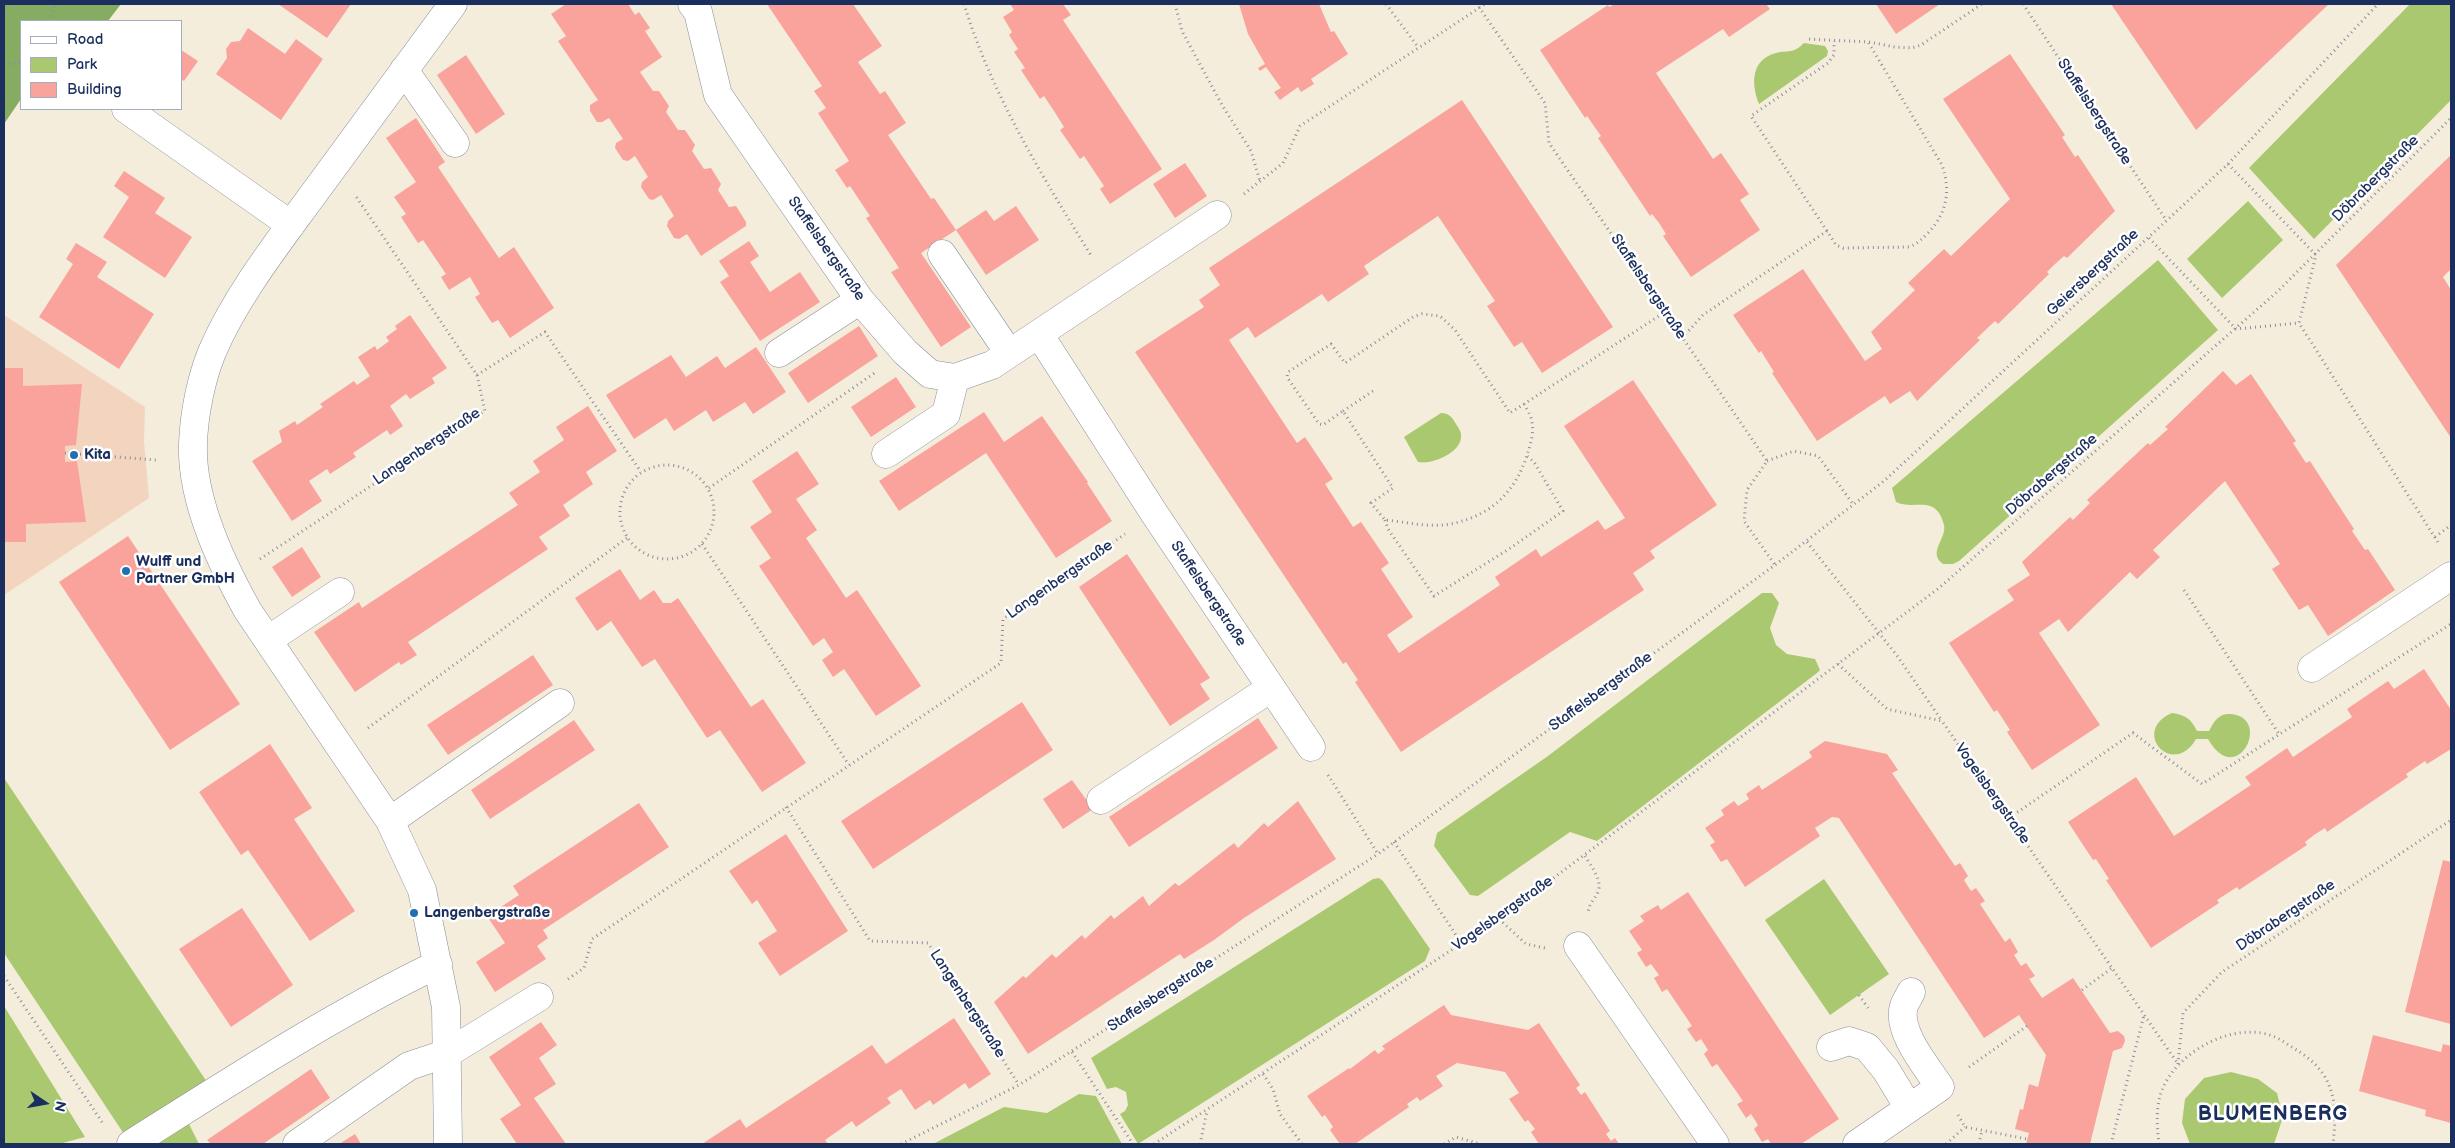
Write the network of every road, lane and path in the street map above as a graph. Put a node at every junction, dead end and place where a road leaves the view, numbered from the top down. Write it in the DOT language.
graph roads {
  1 [pos="56,4"];
  2 [pos="453,4"];
  3 [pos="692,4"];
  4 [pos="964,4"];
  5 [pos="1175,4"];
  6 [pos="1386,4"];
  7 [pos="1485,4"];
  8 [pos="1982,4"];
  9 [pos="2023,4"];
  10 [pos="2378,4"];
  11 [pos="1480,7"];
  12 [pos="48,20"];
  13 [pos="1806,39"];
  14 [pos="1834,41"];
  15 [pos="1868,42"];
  16 [pos="1418,47"];
  17 [pos="20,63"];
  18 [pos="4,64"];
  19 [pos="404,70"];
  20 [pos="127,110"];
  21 [pos="2451,118"];
  22 [pos="455,143"];
  23 [pos="2228,164"];
  24 [pos="333,167"];
  25 [pos="1260,181"];
  26 [pos="1217,215"];
  27 [pos="2166,220"];
  28 [pos="291,224"];
  29 [pos="1828,231"];
  30 [pos="2149,238"];
  31 [pos="942,254"];
  32 [pos="2316,255"];
  33 [pos="1110,286"];
  34 [pos="860,300"];
  35 [pos="1665,312"];
  36 [pos="2299,324"];
  37 [pos="2236,329"];
  38 [pos="1039,334"];
  39 [pos="1682,338"];
  40 [pos="905,352"];
  41 [pos="779,353"];
  42 [pos="1010,353"];
  43 [pos="477,375"];
  44 [pos="954,378"];
  45 [pos="1376,389"];
  46 [pos="1524,404"];
  47 [pos="1342,411"];
  48 [pos="65,453"];
  49 [pos="886,454"];
  50 [pos="1527,456"];
  51 [pos="156,460"];
  52 [pos="1767,461"];
  53 [pos="641,472"];
  54 [pos="709,488"];
  55 [pos="1853,504"];
  56 [pos="1154,513"];
  57 [pos="1385,520"];
  58 [pos="2451,525"];
  59 [pos="2435,537"];
  60 [pos="627,538"];
  61 [pos="1807,542"];
  62 [pos="702,544"];
  63 [pos="2443,551"];
  64 [pos="1776,565"];
  65 [pos="2451,576"];
  66 [pos="230,578"];
  67 [pos="2184,590"];
  68 [pos="340,592"];
  69 [pos="2451,624"];
  70 [pos="1879,634"];
  71 [pos="268,640"];
  72 [pos="1838,664"];
  73 [pos="2312,668"];
  74 [pos="1271,688"];
  75 [pos="560,704"];
  76 [pos="1942,721"];
  77 [pos="2279,734"];
  78 [pos="1310,747"];
  79 [pos="339,749"];
  80 [pos="849,765"];
  81 [pos="1101,800"];
  82 [pos="786,807"];
  83 [pos="2009,818"];
  84 [pos="2451,820"];
  85 [pos="390,821"];
  86 [pos="1394,842"];
  87 [pos="1378,854"];
  88 [pos="1585,856"];
  89 [pos="1499,919"];
  90 [pos="1462,944"];
  91 [pos="1578,946"];
  92 [pos="438,964"];
  93 [pos="2112,968"];
  94 [pos="4,976"];
  95 [pos="2082,990"];
  96 [pos="1911,992"];
  97 [pos="539,996"];
  98 [pos="2144,1014"];
  99 [pos="2027,1026"];
  100 [pos="1831,1048"];
  101 [pos="1072,1052"];
  102 [pos="448,1054"];
  103 [pos="2178,1064"];
  104 [pos="1263,1074"];
  105 [pos="1019,1085"];
  106 [pos="1940,1087"];
  107 [pos="1909,1108"];
  108 [pos="1207,1110"];
  109 [pos="1966,1127"];
  110 [pos="106,1128"];
  111 [pos="1982,1130"];
  112 [pos="2028,1139"];
  113 [pos="131,1144"];
  114 [pos="297,1144"];
  115 [pos="448,1144"];
  116 [pos="901,1144"];
  117 [pos="1133,1144"];
  118 [pos="1154,1144"];
  119 [pos="1200,1144"];
  120 [pos="1302,1144"];
  121 [pos="1444,1144"];
  122 [pos="1480,1144"];
  123 [pos="1715,1144"];
  124 [pos="1857,1144"];
  125 [pos="1946,1144"];
  126 [pos="1979,1144"];
  127 [pos="2111,1144"];
  128 [pos="2159,1144"];
  129 [pos="2333,1144"];
  1 -- 12 [label="path"];
  2 -- 19 [label="street"];
  3 -- 34 [label="street, Staffelsbergstraße"];
  4 -- 33 [label="path"];
  5 -- 25 [label="path"];
  6 -- 16 [label="path"];
  7 -- 11 [label="path"];
  8 -- 15 [label="path"];
  9 -- 27 [label="path, Staffelsbergstraße"];
  10 -- 23 [label="path, Geiersbergstraße"];
  11 -- 16 [label="path"];
  11 -- 35 [label="path, Staffelsbergstraße"];
  13 -- 14 [label="path"];
  14 -- 15 [label="path"];
  14 -- 29 [label="path"];
  15 -- 29 [label="path"];
  16 -- 25 [label="path"];
  17 -- 18 [label="path"];
  19 -- 22 [label="street"];
  19 -- 24 [label="street"];
  20 -- 28 [label="street"];
  21 -- 32 [label="path, Döbrabergstraße"];
  23 -- 27 [label="path, Geiersbergstraße"];
  23 -- 32 [label="path"];
  24 -- 28 [label="street"];
  24 -- 43 [label="path, Langenbergstraße"];
  25 -- 26 [label="path"];
  26 -- 33 [label="street, Staffelsbergstraße"];
  27 -- 30 [label="path, Geiersbergstraße"];
  28 -- 66 [label="street"];
  29 -- 39 [label="path"];
  30 -- 37 [label="path"];
  30 -- 55 [label="path, Geiersbergstraße"];
  31 -- 42 [label="street"];
  32 -- 36 [label="path"];
  32 -- 37 [label="path, Döbrabergstraße"];
  33 -- 38 [label="street, Staffelsbergstraße"];
  34 -- 40 [label="street, Staffelsbergstraße"];
  34 -- 41 [label="street"];
  35 -- 39 [label="path, Staffelsbergstraße"];
  35 -- 46 [label="path"];
  36 -- 37 [label="path"];
  36 -- 59 [label="path"];
  37 -- 70 [label="path, Döbrabergstraße"];
  38 -- 42 [label="street, Staffelsbergstraße"];
  38 -- 56 [label="street, Staffelsbergstraße"];
  39 -- 52 [label="path, Staffelsbergstraße"];
  40 -- 44 [label="street, Staffelsbergstraße"];
  40 -- 54 [label="path"];
  42 -- 44 [label="street, Staffelsbergstraße"];
  43 -- 53 [label="path"];
  43 -- 66 [label="path, Langenbergstraße"];
  44 -- 49 [label="street"];
  45 -- 47 [label="path"];
  46 -- 47 [label="path"];
  46 -- 50 [label="path"];
  47 -- 57 [label="path"];
  48 -- 51 [label="path"];
  50 -- 57 [label="path"];
  50 -- 57 [label="path"];
  52 -- 55 [label="path"];
  52 -- 64 [label="path"];
  53 -- 54 [label="path"];
  53 -- 60 [label="path"];
  54 -- 62 [label="path"];
  55 -- 61 [label="path, Geiersbergstraße"];
  56 -- 74 [label="street, Staffelsbergstraße"];
  56 -- 80 [label="path, Langenbergstraße"];
  58 -- 59 [label="path"];
  59 -- 63 [label="path"];
  60 -- 62 [label="path"];
  60 -- 79 [label="path"];
  61 -- 64 [label="path, Staffelsbergstraße"];
  61 -- 70 [label="path, Vogelsbergstraße"];
  62 -- 80 [label="path"];
  64 -- 86 [label="path, Staffelsbergstraße"];
  65 -- 73 [label="street"];
  66 -- 71 [label="street"];
  67 -- 77 [label="path"];
  68 -- 71 [label="street"];
  69 -- 77 [label="path"];
  70 -- 72 [label="path, Vogelsbergstraße"];
  70 -- 76 [label="path, Vogelsbergstraße"];
  71 -- 79 [label="street"];
  72 -- 76 [label="path"];
  72 -- 88 [label="path, Vogelsbergstraße"];
  74 -- 78 [label="street, Staffelsbergstraße"];
  74 -- 81 [label="street"];
  75 -- 85 [label="street"];
  76 -- 83 [label="path, Vogelsbergstraße"];
  77 -- 83 [label="path"];
  78 -- 87 [label="path"];
  79 -- 85 [label="street"];
  80 -- 82 [label="path, Langenbergstraße"];
  82 -- 97 [label="path, Langenbergstraße"];
  82 -- 105 [label="path, Langenbergstraße"];
  83 -- 93 [label="path, Vogelsbergstraße"];
  84 -- 103 [label="path, Döbrabergstraße"];
  85 -- 92 [label="street"];
  86 -- 87 [label="path, Staffelsbergstraße"];
  86 -- 90 [label="path"];
  87 -- 101 [label="path, Staffelsbergstraße"];
  88 -- 89 [label="path, Vogelsbergstraße"];
  88 -- 91 [label="path"];
  89 -- 90 [label="path, Vogelsbergstraße"];
  89 -- 91 [label="path"];
  90 -- 104 [label="path, Vogelsbergstraße"];
  91 -- 123 [label="street"];
  92 -- 102 [label="street"];
  92 -- 113 [label="street"];
  93 -- 95 [label="path"];
  93 -- 98 [label="path, Vogelsbergstraße"];
  94 -- 110 [label="path"];
  96 -- 106 [label="street"];
  97 -- 102 [label="street"];
  98 -- 103 [label="path, Vogelsbergstraße"];
  98 -- 127 [label="path"];
  99 -- 106 [label="path"];
  100 -- 107 [label="street"];
  101 -- 105 [label="path, Staffelsbergstraße"];
  101 -- 117 [label="path"];
  102 -- 114 [label="street"];
  102 -- 115 [label="street"];
  103 -- 128 [label="path"];
  103 -- 129 [label="path"];
  104 -- 108 [label="path, Vogelsbergstraße"];
  104 -- 120 [label="path"];
  105 -- 116 [label="path"];
  106 -- 107 [label="street"];
  106 -- 109 [label="path"];
  107 -- 124 [label="street"];
  108 -- 118 [label="path, Vogelsbergstraße"];
  108 -- 119 [label="path"];
  109 -- 111 [label="path"];
  109 -- 125 [label="path"];
  111 -- 112 [label="path"];
  111 -- 126 [label="path"];
  121 -- 122 [label="path"];
}
